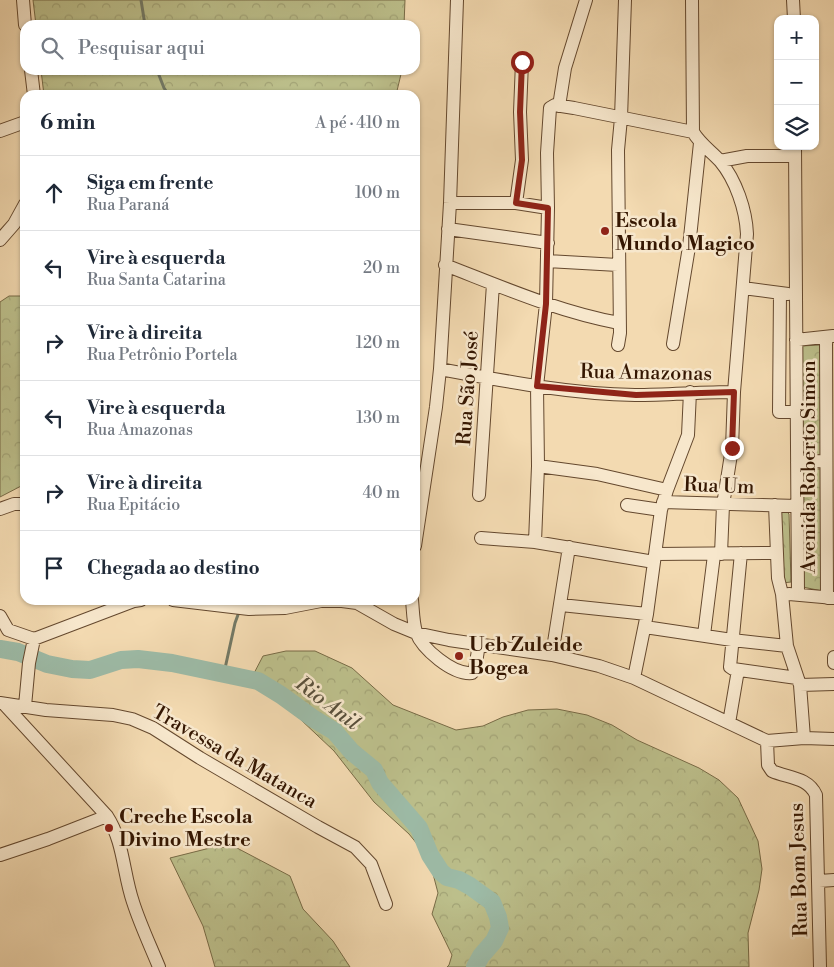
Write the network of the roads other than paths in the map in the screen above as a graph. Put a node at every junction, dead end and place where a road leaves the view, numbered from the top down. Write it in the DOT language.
graph roads {
  1 [pos="22,0"];
  2 [pos="457,0"];
  3 [pos="586,0"];
  4 [pos="625,0"];
  5 [pos="692,0"];
  6 [pos="794,0"];
  7 [pos="794,15"];
  8 [pos="24,20"];
  9 [pos="522,62"];
  10 [pos="32,75"];
  11 [pos="33,90"];
  12 [pos="554,109"];
  13 [pos="621,118"];
  14 [pos="20,124"];
  15 [pos="0,131"];
  16 [pos="693,132"];
  17 [pos="700,143"];
  18 [pos="795,151"];
  19 [pos="720,161"];
  20 [pos="450,203"];
  21 [pos="516,203"];
  22 [pos="548,208"];
  23 [pos="20,213"];
  24 [pos="448,229"];
  25 [pos="0,240"];
  26 [pos="548,243"];
  27 [pos="547,261"];
  28 [pos="445,265"];
  29 [pos="618,265"];
  30 [pos="493,284"];
  31 [pos="743,288"];
  32 [pos="780,293"];
  33 [pos="796,295"];
  34 [pos="546,304"];
  35 [pos="619,323"];
  36 [pos="830,336"];
  37 [pos="796,340"];
  38 [pos="673,344"];
  39 [pos="618,345"];
  40 [pos="779,362"];
  41 [pos="796,362"];
  42 [pos="440,369"];
  43 [pos="486,378"];
  44 [pos="537,386"];
  45 [pos="690,392"];
  46 [pos="734,392"];
  47 [pos="797,412"];
  48 [pos="826,461"];
  49 [pos="797,462"];
  50 [pos="538,466"];
  51 [pos="830,477"];
  52 [pos="479,496"];
  53 [pos="664,501"];
  54 [pos="20,504"];
  55 [pos="627,505"];
  56 [pos="723,505"];
  57 [pos="775,506"];
  58 [pos="797,506"];
  59 [pos="0,509"];
  60 [pos="420,513"];
  61 [pos="830,518"];
  62 [pos="481,538"];
  63 [pos="531,542"];
  64 [pos="569,547"];
  65 [pos="741,553"];
  66 [pos="777,553"];
  67 [pos="718,554"];
  68 [pos="655,558"];
  69 [pos="782,594"];
  70 [pos="798,595"];
  71 [pos="831,598"];
  72 [pos="125,605"];
  73 [pos="216,605"];
  74 [pos="300,605"];
  75 [pos="361,605"];
  76 [pos="413,605"];
  77 [pos="561,605"];
  78 [pos="0,616"];
  79 [pos="646,620"];
  80 [pos="416,633"];
  81 [pos="704,635"];
  82 [pos="732,640"];
  83 [pos="33,644"];
  84 [pos="479,644"];
  85 [pos="787,646"];
  86 [pos="552,655"];
  87 [pos="834,658"];
  88 [pos="834,663"];
  89 [pos="738,670"];
  90 [pos="634,678"];
  91 [pos="798,681"];
  92 [pos="834,684"];
  93 [pos="2,704"];
  94 [pos="25,706"];
  95 [pos="728,723"];
  96 [pos="804,738"];
  97 [pos="834,738"];
  98 [pos="766,741"];
  99 [pos="107,816"];
  100 [pos="0,855"];
  101 [pos="834,880"];
  102 [pos="819,881"];
  103 [pos="386,904"];
  104 [pos="159,967"];
  105 [pos="820,967"];
  1 -- 8 [label="street"];
  2 -- 20 [label="street"];
  3 -- 12 [label="street"];
  4 -- 13 [label="street"];
  5 -- 16 [label="street"];
  6 -- 7 [label="street"];
  9 -- 21 [label="street"];
  10 -- 11 [label="street"];
  12 -- 13 [label="street"];
  12 -- 22 [label="street"];
  13 -- 16 [label="street"];
  13 -- 29 [label="street"];
  14 -- 15 [label="street"];
  16 -- 17 [label="street"];
  17 -- 19 [label="street"];
  17 -- 38 [label="street"];
  18 -- 19 [label="street"];
  18 -- 33 [label="street"];
  19 -- 31 [label="street"];
  20 -- 21 [label="street"];
  20 -- 24 [label="street"];
  21 -- 22 [label="street"];
  22 -- 26 [label="street"];
  23 -- 25 [label="street"];
  24 -- 26 [label="street"];
  24 -- 28 [label="street"];
  26 -- 27 [label="street"];
  27 -- 29 [label="street"];
  27 -- 34 [label="street"];
  28 -- 30 [label="street"];
  28 -- 42 [label="street"];
  29 -- 35 [label="street"];
  30 -- 34 [label="street"];
  30 -- 43 [label="street, Rua São José"];
  31 -- 32 [label="street"];
  31 -- 46 [label="street"];
  32 -- 33 [label="street"];
  32 -- 40 [label="street"];
  33 -- 37 [label="street"];
  34 -- 35 [label="street"];
  34 -- 44 [label="street"];
  35 -- 39 [label="street"];
  36 -- 37 [label="street"];
  36 -- 48 [label="street, Avenida Roberto Simon"];
  37 -- 41 [label="street"];
  40 -- 41 [label="street"];
  40 -- 47 [label="street"];
  41 -- 47 [label="street"];
  42 -- 43 [label="street, Rua Amazonas"];
  42 -- 60 [label="street"];
  43 -- 44 [label="street, Rua Amazonas"];
  43 -- 52 [label="street, Rua São José"];
  44 -- 45 [label="street, Rua Amazonas"];
  44 -- 50 [label="street"];
  45 -- 46 [label="street, Rua Amazonas"];
  45 -- 53 [label="street"];
  46 -- 56 [label="street"];
  47 -- 49 [label="street"];
  48 -- 49 [label="street"];
  48 -- 51 [label="street, Avenida Roberto Simon"];
  49 -- 58 [label="street"];
  50 -- 53 [label="street"];
  50 -- 63 [label="street"];
  51 -- 61 [label="street, Avenida Roberto Simon"];
  53 -- 55 [label="street, Rua Um"];
  53 -- 56 [label="street, Rua Um"];
  53 -- 68 [label="street"];
  54 -- 59 [label="street"];
  56 -- 57 [label="street, Rua Um"];
  56 -- 67 [label="street"];
  57 -- 58 [label="street, Rua Um"];
  57 -- 66 [label="street"];
  58 -- 70 [label="street"];
  61 -- 71 [label="street, Avenida Roberto Simon"];
  62 -- 63 [label="street"];
  63 -- 64 [label="street"];
  64 -- 68 [label="street"];
  64 -- 77 [label="street"];
  65 -- 66 [label="street"];
  65 -- 67 [label="street"];
  65 -- 82 [label="street"];
  66 -- 69 [label="street"];
  67 -- 68 [label="street"];
  67 -- 81 [label="street"];
  68 -- 79 [label="street"];
  69 -- 70 [label="street"];
  69 -- 85 [label="street"];
  70 -- 71 [label="street"];
  72 -- 83 [label="street"];
  73 -- 74 [label="street"];
  75 -- 80 [label="street"];
  76 -- 80 [label="street"];
  77 -- 79 [label="street"];
  77 -- 86 [label="street"];
  78 -- 83 [label="street"];
  79 -- 81 [label="street"];
  79 -- 90 [label="street"];
  80 -- 84 [label="street"];
  80 -- 84 [label="street"];
  81 -- 82 [label="street"];
  82 -- 85 [label="street"];
  82 -- 89 [label="street"];
  83 -- 94 [label="street"];
  84 -- 86 [label="street"];
  85 -- 91 [label="street"];
  86 -- 90 [label="street"];
  87 -- 88 [label="street"];
  89 -- 91 [label="street"];
  89 -- 95 [label="street"];
  90 -- 95 [label="street"];
  91 -- 92 [label="street"];
  91 -- 96 [label="street"];
  93 -- 94 [label="street, Travessa da Matanca"];
  93 -- 99 [label="street"];
  94 -- 103 [label="street, Travessa da Matanca"];
  95 -- 98 [label="street"];
  96 -- 97 [label="street"];
  96 -- 98 [label="street"];
  98 -- 102 [label="street, Rua Bom Jesus"];
  99 -- 100 [label="street"];
  99 -- 104 [label="street"];
  101 -- 102 [label="street"];
  102 -- 105 [label="street, Rua Bom Jesus"];
}
